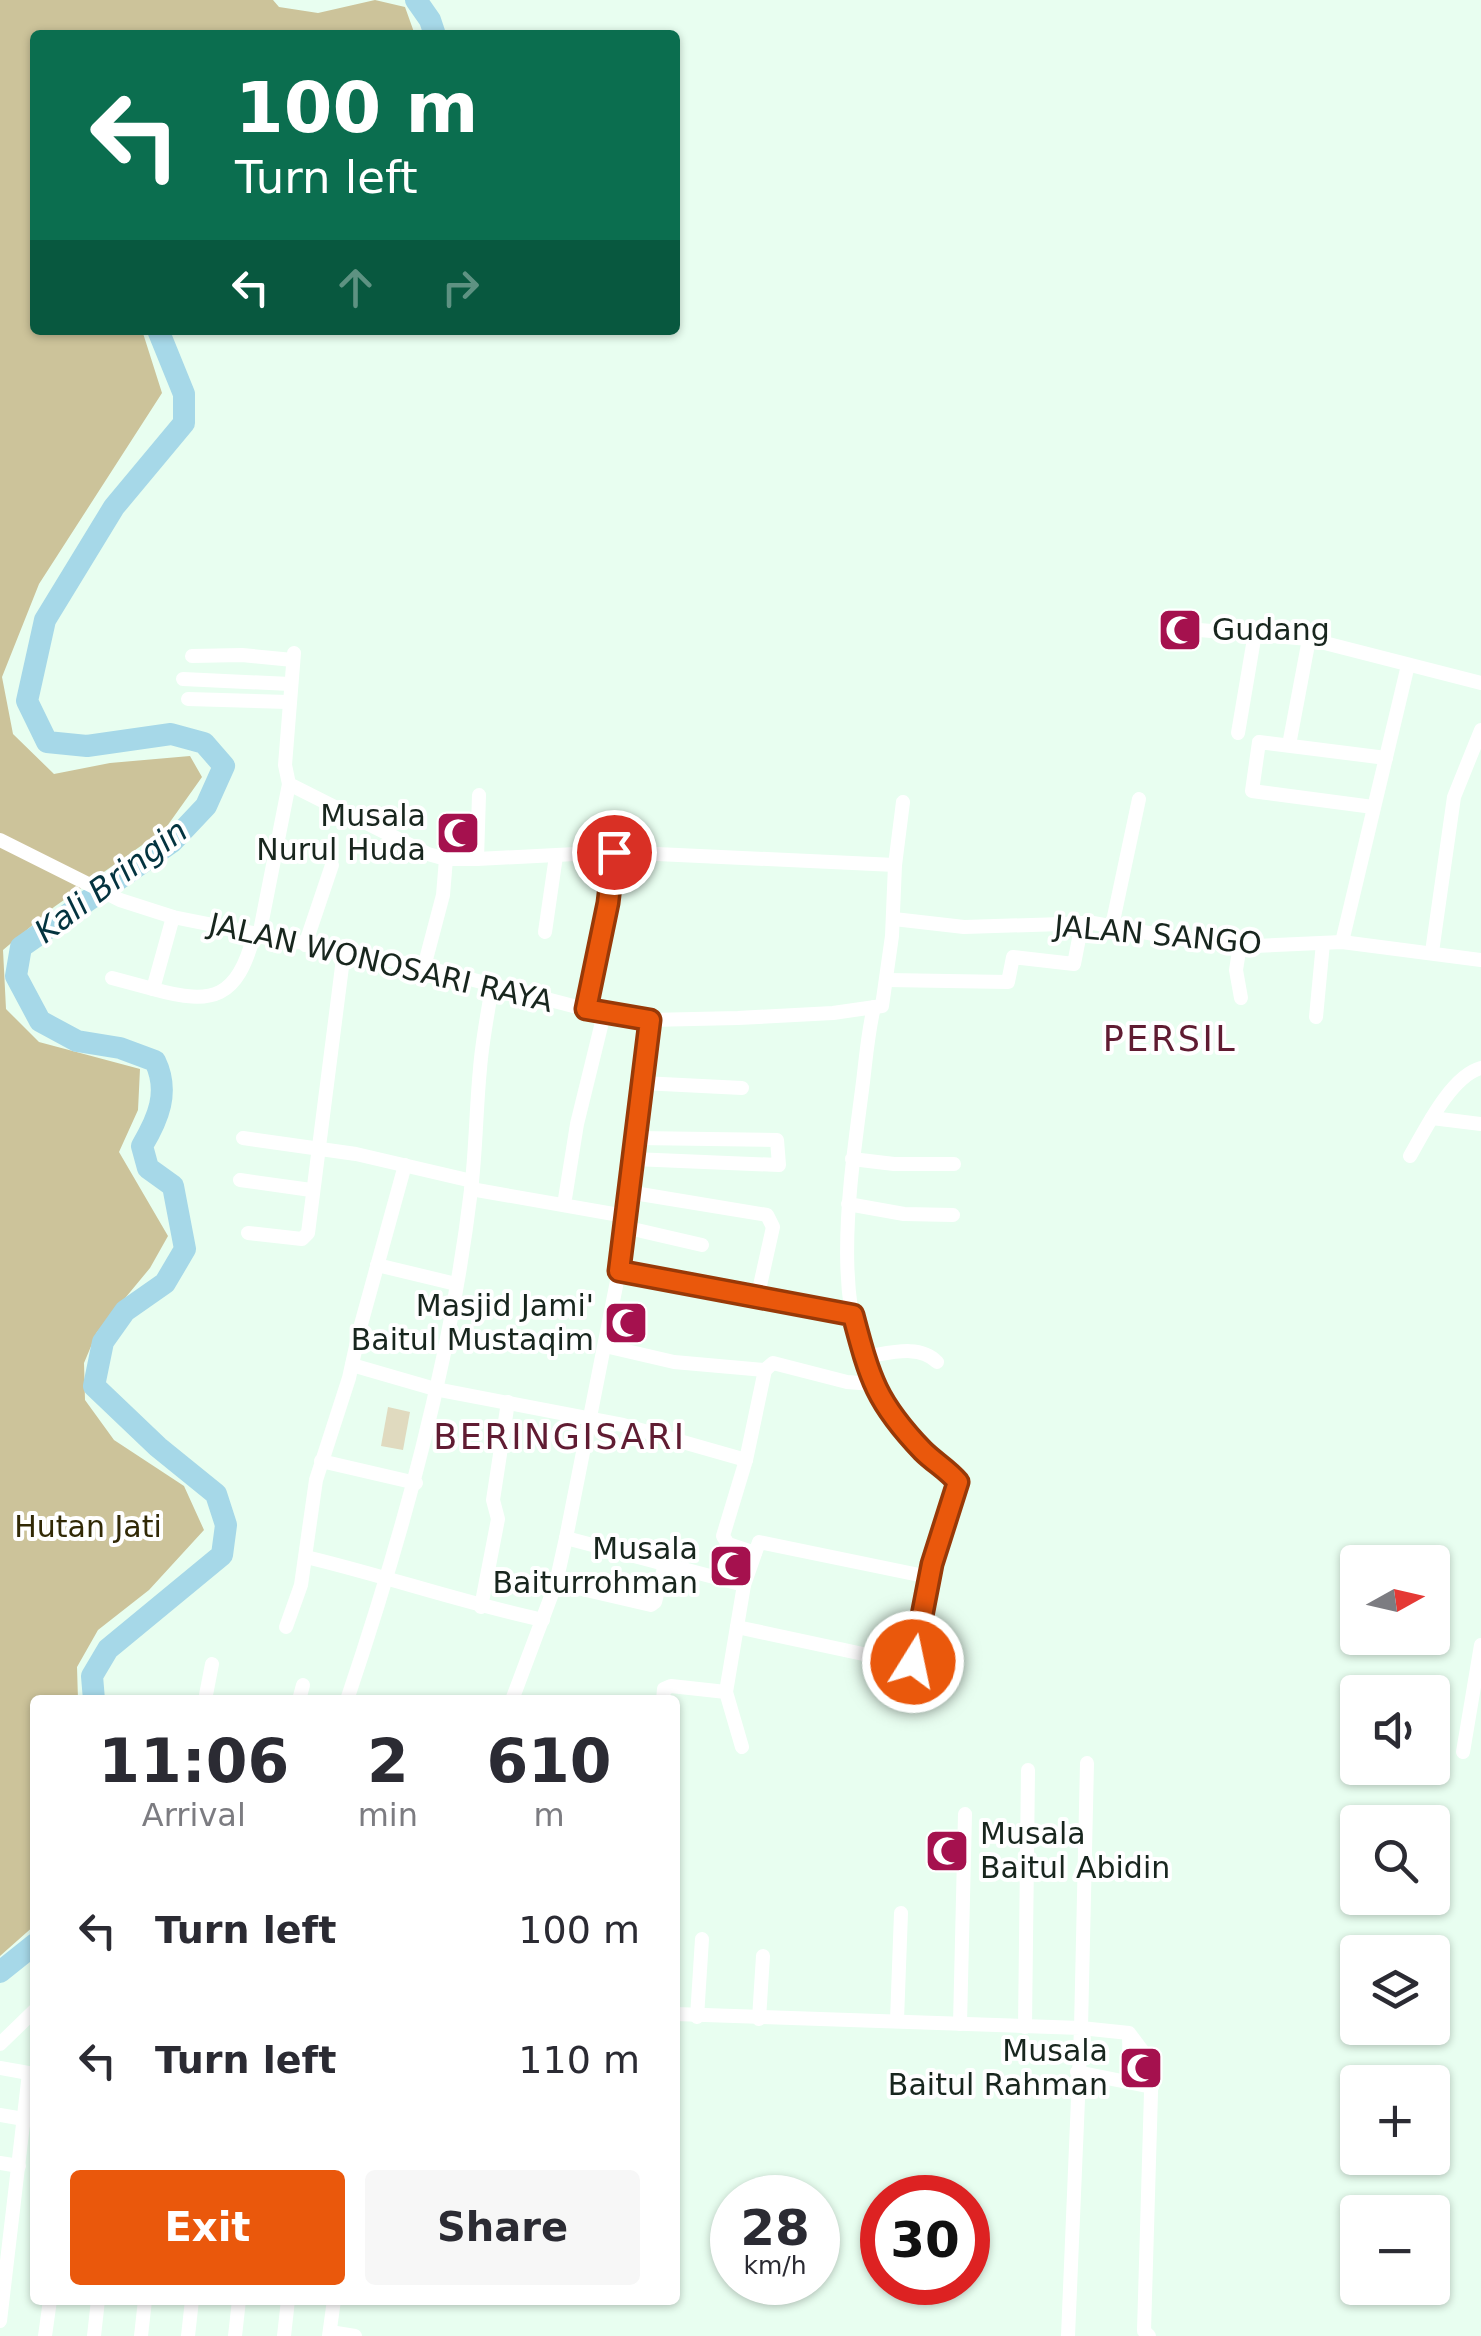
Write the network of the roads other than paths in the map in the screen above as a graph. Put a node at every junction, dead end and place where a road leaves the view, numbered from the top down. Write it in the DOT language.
graph roads {
  1 [pos="1199,630"];
  2 [pos="1254,634"];
  3 [pos="1309,639"];
  4 [pos="192,656"];
  5 [pos="212,657"];
  6 [pos="1408,664"];
  7 [pos="183,679"];
  8 [pos="212,681"];
  9 [pos="1481,683"];
  10 [pos="290,684"];
  11 [pos="188,700"];
  12 [pos="288,702"];
  13 [pos="1481,730"];
  14 [pos="1238,733"];
  15 [pos="1289,745"];
  16 [pos="1386,758"];
  17 [pos="289,784"];
  18 [pos="479,795"];
  19 [pos="1139,799"];
  20 [pos="903,802"];
  21 [pos="1373,807"];
  22 [pos="0,840"];
  23 [pos="614,852"];
  24 [pos="556,856"];
  25 [pos="446,859"];
  26 [pos="477,859"];
  27 [pos="332,865"];
  28 [pos="895,866"];
  29 [pos="173,916"];
  30 [pos="894,919"];
  31 [pos="1082,923"];
  32 [pos="1112,926"];
  33 [pos="545,932"];
  34 [pos="256,935"];
  35 [pos="1323,942"];
  36 [pos="1342,942"];
  37 [pos="305,945"];
  38 [pos="1240,945"];
  39 [pos="344,951"];
  40 [pos="1432,952"];
  41 [pos="1481,960"];
  42 [pos="424,967"];
  43 [pos="112,978"];
  44 [pos="888,980"];
  45 [pos="492,986"];
  46 [pos="153,989"];
  47 [pos="1241,998"];
  48 [pos="878,1006"];
  49 [pos="586,1009"];
  50 [pos="604,1014"];
  51 [pos="1316,1017"];
  52 [pos="650,1020"];
  53 [pos="1481,1068"];
  54 [pos="642,1082"];
  55 [pos="742,1088"];
  56 [pos="1432,1118"];
  57 [pos="1481,1124"];
  58 [pos="244,1138"];
  59 [pos="636,1138"];
  60 [pos="317,1148"];
  61 [pos="1410,1156"];
  62 [pos="633,1159"];
  63 [pos="852,1159"];
  64 [pos="405,1164"];
  65 [pos="954,1164"];
  66 [pos="240,1180"];
  67 [pos="471,1185"];
  68 [pos="311,1190"];
  69 [pos="628,1192"];
  70 [pos="848,1204"];
  71 [pos="564,1206"];
  72 [pos="952,1215"];
  73 [pos="625,1222"];
  74 [pos="248,1233"];
  75 [pos="702,1245"];
  76 [pos="377,1265"];
  77 [pos="619,1271"];
  78 [pos="456,1284"];
  79 [pos="757,1298"];
  80 [pos="853,1315"];
  81 [pos="605,1346"];
  82 [pos="863,1357"];
  83 [pos="937,1362"];
  84 [pos="352,1365"];
  85 [pos="764,1370"];
  86 [pos="872,1384"];
  87 [pos="435,1388"];
  88 [pos="508,1402"];
  89 [pos="588,1420"];
  90 [pos="746,1460"];
  91 [pos="321,1461"];
  92 [pos="416,1483"];
  93 [pos="566,1538"];
  94 [pos="755,1553"];
  95 [pos="306,1557"];
  96 [pos="664,1564"];
  97 [pos="389,1576"];
  98 [pos="929,1577"];
  99 [pos="556,1583"];
  100 [pos="744,1586"];
  101 [pos="481,1607"];
  102 [pos="543,1620"];
  103 [pos="737,1627"];
  104 [pos="286,1628"];
  105 [pos="1481,1645"];
  106 [pos="212,1664"];
  107 [pos="726,1692"];
  108 [pos="206,1695"];
  109 [pos="349,1695"];
  110 [pos="514,1695"];
  111 [pos="663,1695"];
  112 [pos="742,1747"];
  113 [pos="1464,1752"];
  114 [pos="1086,1763"];
  115 [pos="1028,1770"];
  116 [pos="965,1814"];
  117 [pos="900,1913"];
  118 [pos="702,1939"];
  119 [pos="764,1956"];
  120 [pos="680,2015"];
  121 [pos="697,2017"];
  122 [pos="758,2019"];
  123 [pos="30,2020"];
  124 [pos="897,2020"];
  125 [pos="960,2024"];
  126 [pos="1025,2026"];
  127 [pos="1081,2028"];
  128 [pos="1129,2033"];
  129 [pos="0,2044"];
  130 [pos="0,2068"];
  131 [pos="1077,2072"];
  132 [pos="30,2074"];
  133 [pos="1130,2082"];
  134 [pos="1152,2087"];
  135 [pos="0,2114"];
  136 [pos="30,2120"];
  137 [pos="0,2163"];
  138 [pos="19,2166"];
  139 [pos="7,2212"];
  140 [pos="4,2259"];
  141 [pos="2,2304"];
  142 [pos="49,2305"];
  143 [pos="97,2305"];
  144 [pos="144,2305"];
  145 [pos="191,2305"];
  146 [pos="238,2305"];
  147 [pos="287,2305"];
  148 [pos="333,2305"];
  149 [pos="0,2320"];
  150 [pos="330,2334"];
  151 [pos="45,2336"];
  152 [pos="94,2336"];
  153 [pos="140,2336"];
  154 [pos="188,2336"];
  155 [pos="235,2336"];
  156 [pos="284,2336"];
  157 [pos="355,2336"];
  158 [pos="1068,2336"];
  159 [pos="1149,2336"];
  1 -- 2 [label="street"];
  2 -- 3 [label="street"];
  2 -- 14 [label="street"];
  3 -- 6 [label="street"];
  3 -- 15 [label="street"];
  4 -- 5 [label="street"];
  5 -- 8 [label="street"];
  5 -- 10 [label="street"];
  6 -- 9 [label="street"];
  6 -- 16 [label="street"];
  7 -- 8 [label="street"];
  8 -- 10 [label="street"];
  10 -- 12 [label="street"];
  11 -- 12 [label="street"];
  12 -- 17 [label="street"];
  13 -- 40 [label="street"];
  15 -- 16 [label="street"];
  15 -- 21 [label="street"];
  16 -- 21 [label="street"];
  17 -- 25 [label="street"];
  17 -- 34 [label="street"];
  18 -- 26 [label="street"];
  19 -- 32 [label="street"];
  20 -- 28 [label="street"];
  21 -- 36 [label="street"];
  22 -- 29 [label="street, JALAN WONOSARI RAYA"];
  23 -- 24 [label="street"];
  23 -- 28 [label="street"];
  23 -- 49 [label="street"];
  24 -- 26 [label="street"];
  24 -- 33 [label="street"];
  25 -- 26 [label="street"];
  25 -- 42 [label="street"];
  27 -- 37 [label="street"];
  28 -- 30 [label="street"];
  29 -- 34 [label="street, JALAN WONOSARI RAYA"];
  29 -- 46 [label="street"];
  30 -- 31 [label="street, JALAN SANGO"];
  30 -- 44 [label="street"];
  31 -- 32 [label="street, JALAN SANGO"];
  31 -- 44 [label="street"];
  32 -- 38 [label="street, JALAN SANGO"];
  34 -- 37 [label="street, JALAN WONOSARI RAYA"];
  34 -- 46 [label="street"];
  35 -- 36 [label="street, JALAN SANGO"];
  35 -- 38 [label="street, JALAN SANGO"];
  35 -- 51 [label="street"];
  36 -- 40 [label="street, JALAN SANGO"];
  37 -- 39 [label="street, JALAN WONOSARI RAYA"];
  38 -- 47 [label="street"];
  39 -- 42 [label="street, JALAN WONOSARI RAYA"];
  39 -- 60 [label="street"];
  40 -- 41 [label="street, JALAN SANGO"];
  42 -- 45 [label="street, JALAN WONOSARI RAYA"];
  43 -- 46 [label="street"];
  44 -- 48 [label="street"];
  45 -- 49 [label="street, JALAN WONOSARI RAYA"];
  45 -- 67 [label="street"];
  48 -- 52 [label="street, JALAN WONOSARI RAYA"];
  48 -- 63 [label="street"];
  49 -- 50 [label="street, JALAN WONOSARI RAYA"];
  50 -- 52 [label="street, JALAN WONOSARI RAYA"];
  50 -- 71 [label="street"];
  52 -- 54 [label="street"];
  53 -- 56 [label="street"];
  54 -- 55 [label="street"];
  54 -- 59 [label="street"];
  56 -- 57 [label="street"];
  56 -- 61 [label="street"];
  58 -- 60 [label="street"];
  59 -- 62 [label="street"];
  59 -- 62 [label="street"];
  60 -- 64 [label="street"];
  60 -- 68 [label="street"];
  62 -- 69 [label="street"];
  63 -- 65 [label="street"];
  63 -- 70 [label="street"];
  64 -- 67 [label="street"];
  64 -- 76 [label="street"];
  66 -- 68 [label="street"];
  67 -- 71 [label="street"];
  67 -- 78 [label="street"];
  68 -- 74 [label="street"];
  69 -- 73 [label="street"];
  69 -- 79 [label="street"];
  70 -- 72 [label="street"];
  70 -- 80 [label="street"];
  71 -- 73 [label="street"];
  73 -- 75 [label="street"];
  73 -- 77 [label="street"];
  76 -- 78 [label="street"];
  76 -- 84 [label="street"];
  77 -- 79 [label="street"];
  77 -- 81 [label="street"];
  78 -- 87 [label="street"];
  79 -- 80 [label="street"];
  80 -- 82 [label="street"];
  81 -- 85 [label="street"];
  81 -- 89 [label="street"];
  82 -- 83 [label="street"];
  82 -- 86 [label="street"];
  84 -- 87 [label="street"];
  84 -- 91 [label="street"];
  85 -- 86 [label="street"];
  85 -- 90 [label="street"];
  86 -- 98 [label="street"];
  87 -- 88 [label="street"];
  87 -- 92 [label="street"];
  88 -- 89 [label="street"];
  88 -- 101 [label="street"];
  89 -- 90 [label="street"];
  89 -- 93 [label="street"];
  90 -- 94 [label="street"];
  91 -- 92 [label="street"];
  91 -- 95 [label="street"];
  92 -- 97 [label="street"];
  93 -- 96 [label="street"];
  93 -- 99 [label="street"];
  94 -- 98 [label="street"];
  94 -- 100 [label="street"];
  95 -- 97 [label="street"];
  95 -- 104 [label="street"];
  96 -- 99 [label="street"];
  96 -- 100 [label="street"];
  97 -- 101 [label="street"];
  97 -- 109 [label="street"];
  98 -- 103 [label="street"];
  99 -- 102 [label="street"];
  100 -- 103 [label="street"];
  101 -- 102 [label="street"];
  102 -- 110 [label="street"];
  103 -- 107 [label="street"];
  105 -- 113 [label="street"];
  106 -- 108 [label="street"];
  107 -- 111 [label="street"];
  107 -- 112 [label="street"];
  114 -- 127 [label="street"];
  115 -- 126 [label="street"];
  116 -- 125 [label="street"];
  117 -- 124 [label="street"];
  118 -- 121 [label="street"];
  119 -- 122 [label="street"];
  120 -- 121 [label="street"];
  121 -- 122 [label="street"];
  122 -- 124 [label="street"];
  123 -- 129 [label="street"];
  124 -- 125 [label="street"];
  125 -- 126 [label="street"];
  126 -- 127 [label="street"];
  127 -- 128 [label="street"];
  127 -- 131 [label="street"];
  128 -- 133 [label="street"];
  128 -- 134 [label="street"];
  130 -- 132 [label="street"];
  131 -- 133 [label="street"];
  131 -- 158 [label="street"];
  133 -- 134 [label="street"];
  134 -- 159 [label="street"];
  135 -- 136 [label="street"];
  136 -- 138 [label="street"];
  137 -- 138 [label="street"];
  138 -- 139 [label="street"];
  139 -- 140 [label="street"];
  140 -- 141 [label="street"];
  141 -- 149 [label="street"];
  142 -- 151 [label="street"];
  143 -- 152 [label="street"];
  144 -- 153 [label="street"];
  145 -- 154 [label="street"];
  146 -- 155 [label="street"];
  147 -- 156 [label="street"];
  148 -- 150 [label="street"];
  150 -- 157 [label="street"];
}
